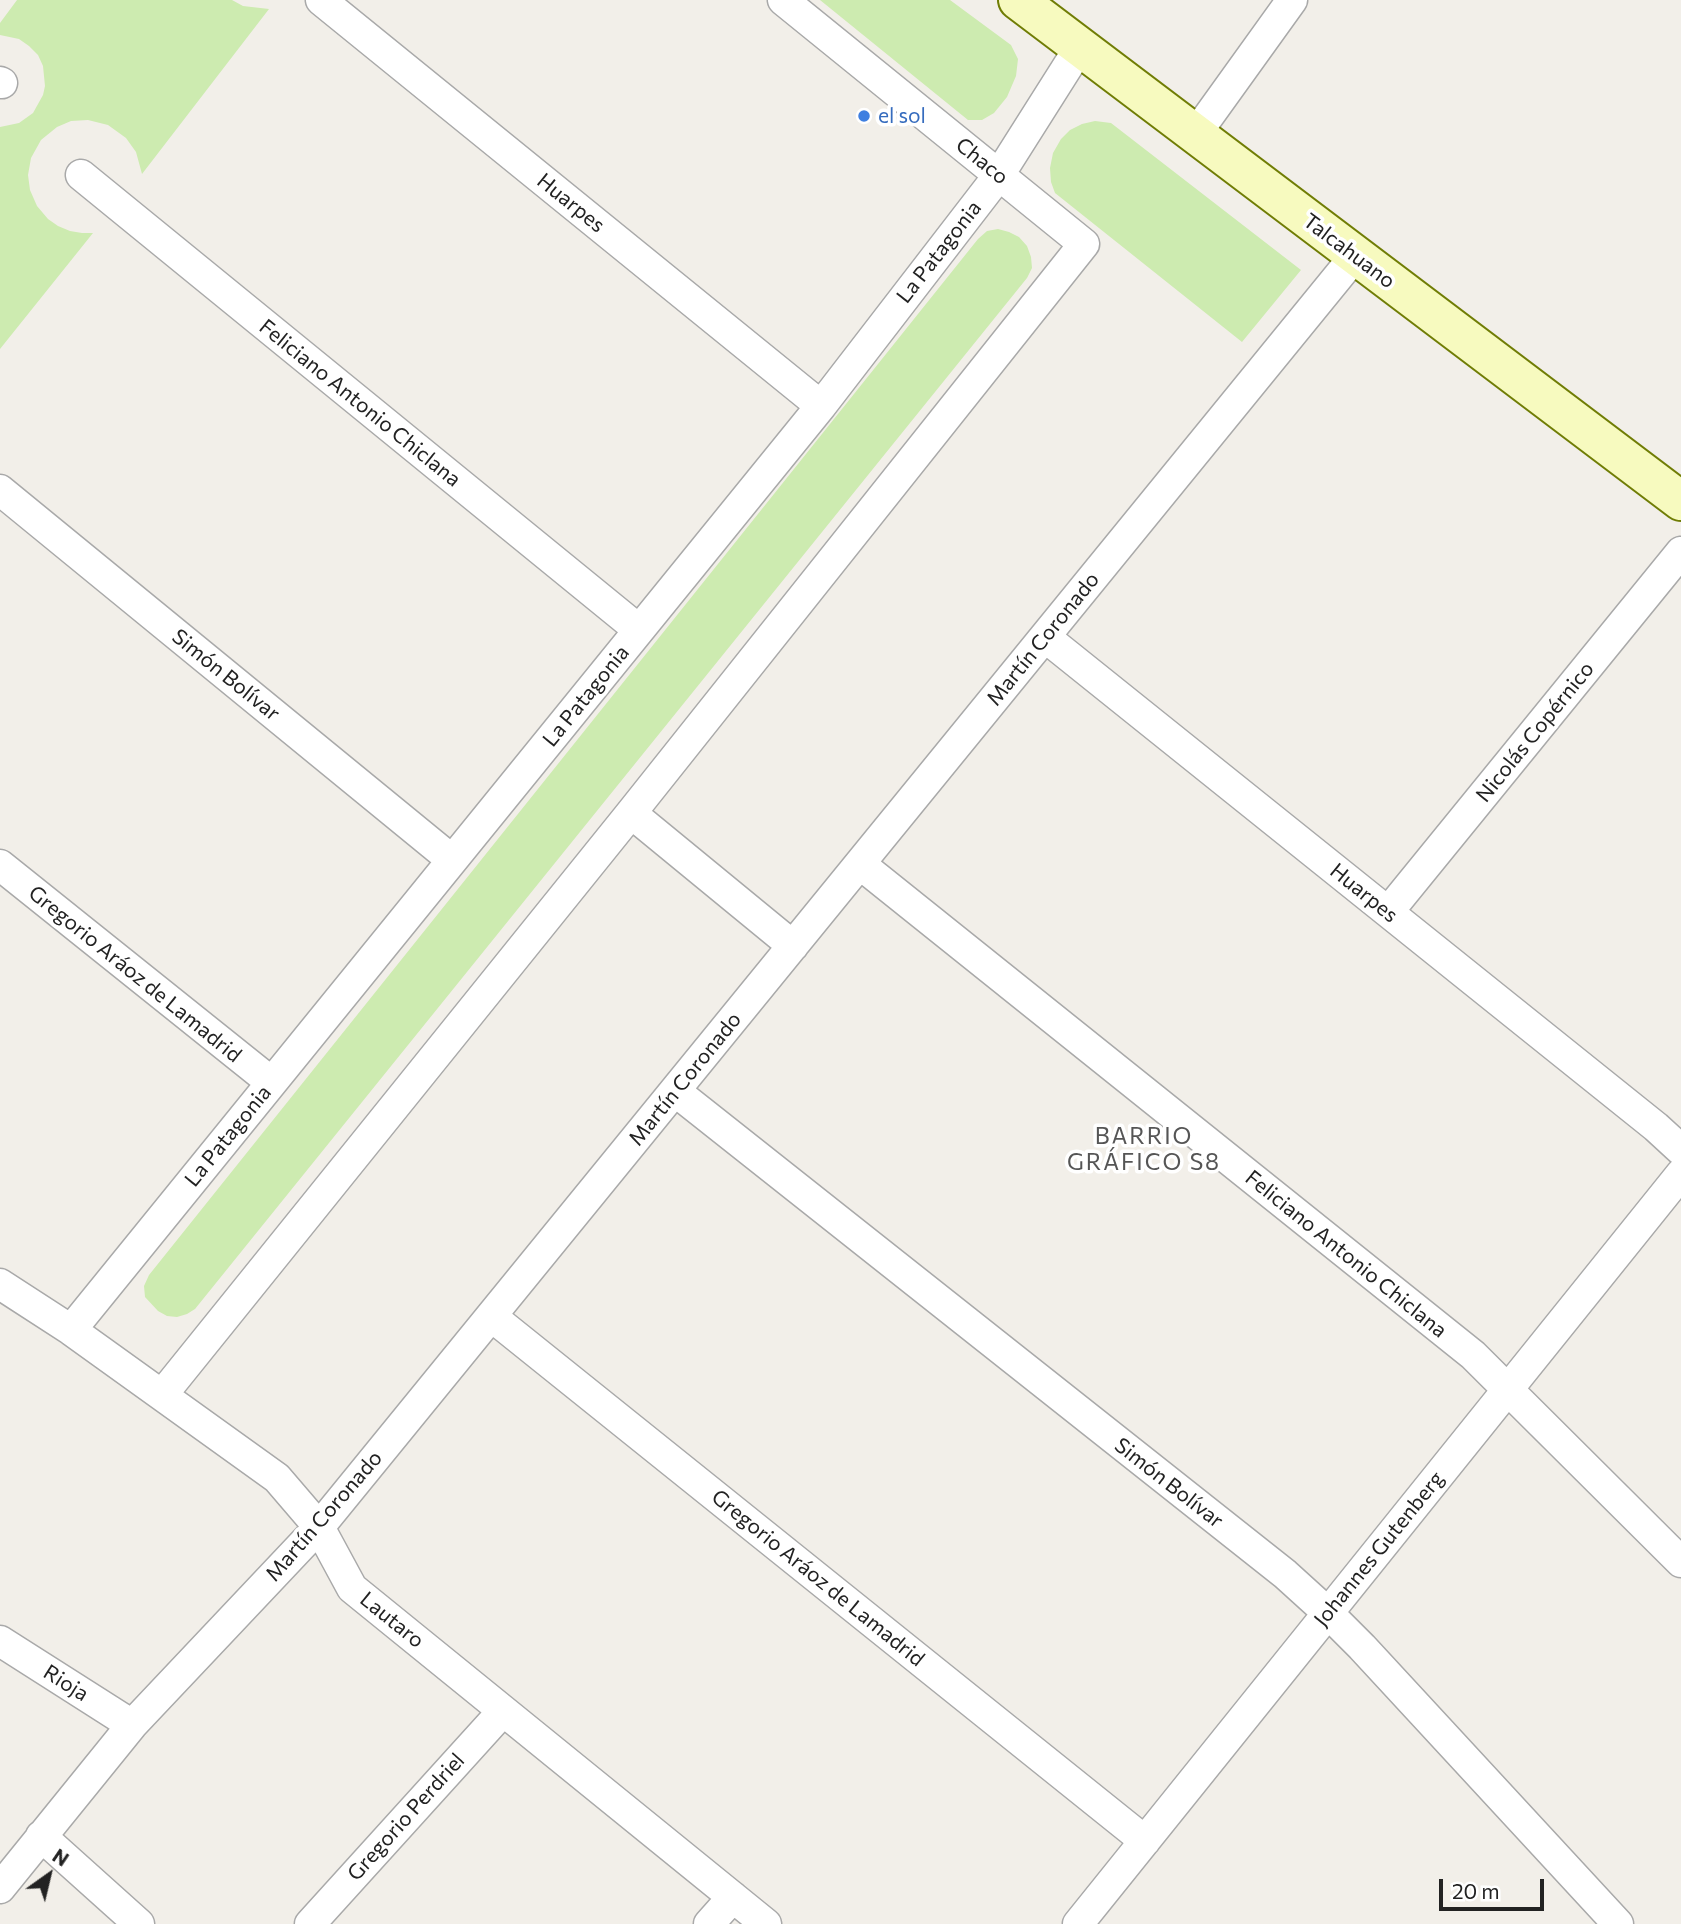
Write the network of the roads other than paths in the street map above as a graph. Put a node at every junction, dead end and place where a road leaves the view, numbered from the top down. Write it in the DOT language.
graph roads {
  1 [pos="321,0"];
  2 [pos="782,0"];
  3 [pos="1018,0"];
  4 [pos="1292,0"];
  5 [pos="1080,47"];
  6 [pos="1195,135"];
  7 [pos="81,175"];
  8 [pos="999,175"];
  9 [pos="1355,256"];
  10 [pos="821,406"];
  11 [pos="0,489"];
  12 [pos="1681,501"];
  13 [pos="1681,552"];
  14 [pos="639,630"];
  15 [pos="1045,637"];
  16 [pos="631,813"];
  17 [pos="452,860"];
  18 [pos="860,864"];
  19 [pos="0,865"];
  20 [pos="1388,912"];
  21 [pos="793,946"];
  22 [pos="271,1082"];
  23 [pos="675,1091"];
  24 [pos="1681,1150"];
  25 [pos="1681,1174"];
  26 [pos="0,1284"];
  27 [pos="491,1316"];
  28 [pos="71,1330"];
  29 [pos="1508,1389"];
  30 [pos="162,1395"];
  31 [pos="319,1527"];
  32 [pos="1681,1562"];
  33 [pos="1328,1613"];
  34 [pos="0,1641"];
  35 [pos="503,1711"];
  36 [pos="132,1725"];
  37 [pos="41,1836"];
  38 [pos="1145,1840"];
  39 [pos="0,1888"];
  40 [pos="733,1897"];
  41 [pos="1611,1921"];
  42 [pos="139,1924"];
  43 [pos="310,1924"];
  44 [pos="709,1924"];
  45 [pos="766,1924"];
  46 [pos="1077,1924"];
  1 -- 10 [label="street, Huarpes"];
  2 -- 8 [label="street, Chaco"];
  3 -- 5 [label="street, Talcahuano"];
  4 -- 6 [label="street"];
  5 -- 6 [label="street, Talcahuano"];
  5 -- 8 [label="street, La Patagonia"];
  6 -- 9 [label="street, Talcahuano"];
  7 -- 14 [label="street, Feliciano Antonio Chiclana"];
  8 -- 10 [label="street, La Patagonia"];
  8 -- 16 [label="street, Chaco"];
  9 -- 12 [label="street, Talcahuano"];
  9 -- 15 [label="street, Martín Coronado"];
  10 -- 14 [label="street, La Patagonia"];
  11 -- 17 [label="street, Simón Bolívar"];
  13 -- 20 [label="street, Nicolás Copérnico"];
  14 -- 17 [label="street, La Patagonia"];
  15 -- 18 [label="street, Martín Coronado"];
  15 -- 20 [label="street, Huarpes"];
  16 -- 21 [label="street"];
  16 -- 30 [label="street"];
  17 -- 22 [label="street, La Patagonia"];
  18 -- 21 [label="street, Martín Coronado"];
  18 -- 29 [label="street, Feliciano Antonio Chiclana"];
  19 -- 22 [label="street, Gregorio Aráoz de Lamadrid"];
  20 -- 24 [label="street, Huarpes"];
  21 -- 23 [label="street, Martín Coronado"];
  22 -- 28 [label="street, La Patagonia"];
  23 -- 27 [label="street, Martín Coronado"];
  23 -- 33 [label="street, Simón Bolívar"];
  25 -- 29 [label="street, Johannes Gutenberg"];
  26 -- 28 [label="street, Lautaro"];
  27 -- 31 [label="street, Martín Coronado"];
  27 -- 38 [label="street, Gregorio Aráoz de Lamadrid"];
  28 -- 30 [label="street, Lautaro"];
  29 -- 32 [label="street, Feliciano Antonio Chiclana"];
  29 -- 33 [label="street, Johannes Gutenberg"];
  30 -- 31 [label="street, Lautaro"];
  31 -- 35 [label="street, Lautaro"];
  31 -- 36 [label="street, Martín Coronado"];
  33 -- 38 [label="street, Johannes Gutenberg"];
  33 -- 41 [label="street, Simón Bolívar"];
  34 -- 36 [label="street, Rioja"];
  35 -- 40 [label="street, Lautaro"];
  35 -- 43 [label="street, Gregorio Perdriel"];
  36 -- 37 [label="street, Martín Coronado"];
  37 -- 39 [label="street, Martín Coronado"];
  37 -- 42 [label="street"];
  38 -- 46 [label="street, Johannes Gutenberg"];
  40 -- 44 [label="street"];
  40 -- 45 [label="street, Lautaro"];
}
